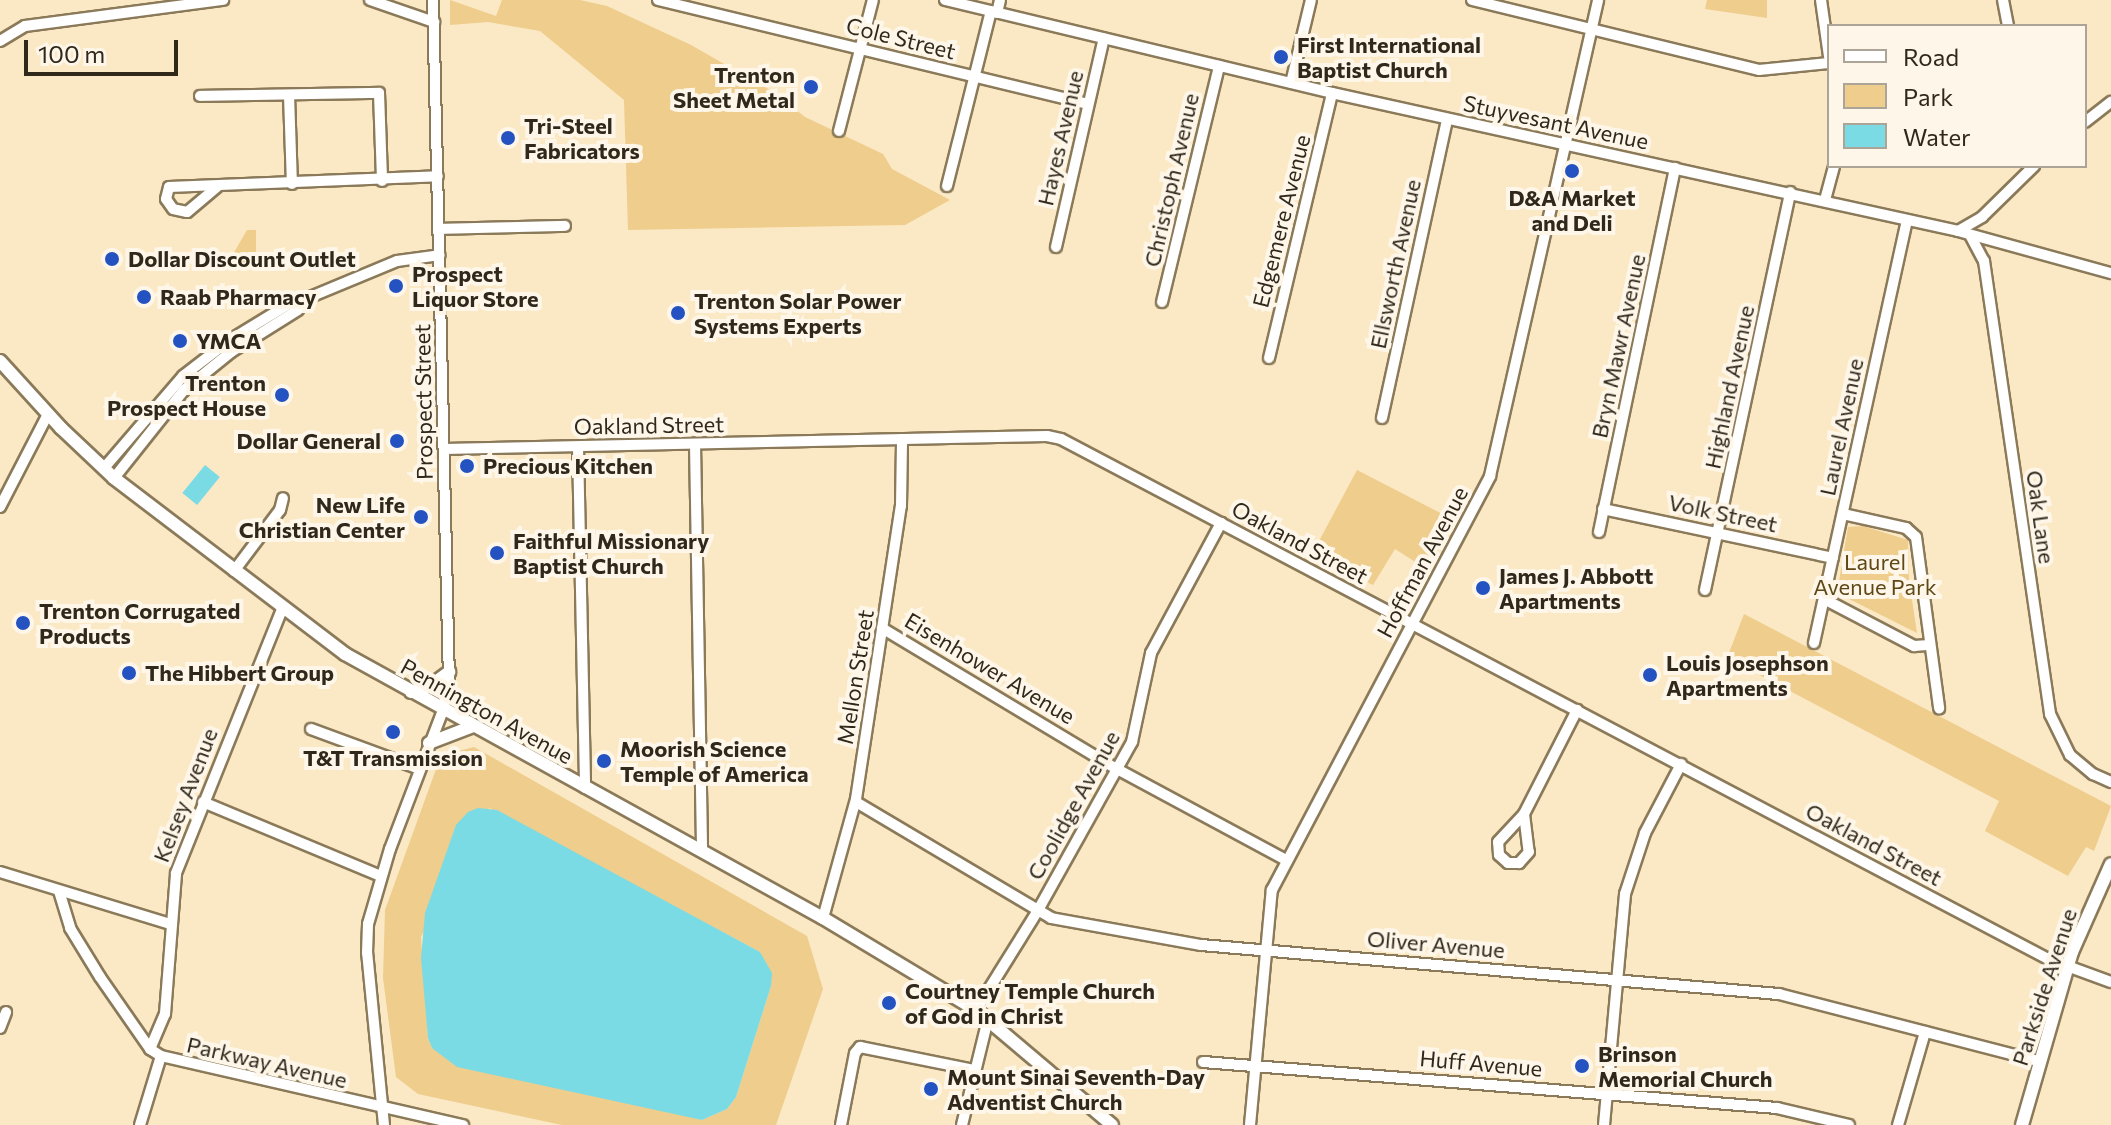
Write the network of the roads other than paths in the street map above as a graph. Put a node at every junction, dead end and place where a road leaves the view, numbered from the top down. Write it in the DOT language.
graph roads {
  1 [pos="223,0"];
  2 [pos="370,0"];
  3 [pos="433,0"];
  4 [pos="658,0"];
  5 [pos="873,0"];
  6 [pos="945,0"];
  7 [pos="1000,0"];
  8 [pos="1311,0"];
  9 [pos="1472,0"];
  10 [pos="1598,0"];
  11 [pos="1821,0"];
  12 [pos="2003,0"];
  13 [pos="994,12"];
  14 [pos="434,22"];
  15 [pos="2008,24"];
  16 [pos="1591,29"];
  17 [pos="1104,38"];
  18 [pos="0,41"];
  19 [pos="1827,42"];
  20 [pos="860,49"];
  21 [pos="1827,63"];
  22 [pos="1219,66"];
  23 [pos="974,77"];
  24 [pos="1291,83"];
  25 [pos="1332,93"];
  26 [pos="289,95"];
  27 [pos="200,96"];
  28 [pos="2111,102"];
  29 [pos="1088,104"];
  30 [pos="1447,119"];
  31 [pos="2087,120"];
  32 [pos="839,131"];
  33 [pos="1564,145"];
  34 [pos="1675,168"];
  35 [pos="1833,168"];
  36 [pos="2016,168"];
  37 [pos="2032,168"];
  38 [pos="438,176"];
  39 [pos="382,181"];
  40 [pos="2014,183"];
  41 [pos="292,184"];
  42 [pos="947,186"];
  43 [pos="217,187"];
  44 [pos="1790,192"];
  45 [pos="1825,200"];
  46 [pos="1907,220"];
  47 [pos="565,226"];
  48 [pos="440,229"];
  49 [pos="1958,231"];
  50 [pos="1970,235"];
  51 [pos="1056,247"];
  52 [pos="440,255"];
  53 [pos="2111,273"];
  54 [pos="303,300"];
  55 [pos="1162,302"];
  56 [pos="1269,358"];
  57 [pos="0,361"];
  58 [pos="48,414"];
  59 [pos="1382,418"];
  60 [pos="902,439"];
  61 [pos="695,444"];
  62 [pos="578,447"];
  63 [pos="444,449"];
  64 [pos="104,468"];
  65 [pos="114,478"];
  66 [pos="283,498"];
  67 [pos="0,507"];
  68 [pos="1603,509"];
  69 [pos="1843,514"];
  70 [pos="1221,523"];
  71 [pos="1599,532"];
  72 [pos="1718,533"];
  73 [pos="1833,558"];
  74 [pos="234,571"];
  75 [pos="1705,590"];
  76 [pos="1824,599"];
  77 [pos="282,609"];
  78 [pos="1412,623"];
  79 [pos="882,628"];
  80 [pos="1814,643"];
  81 [pos="1930,645"];
  82 [pos="449,672"];
  83 [pos="411,692"];
  84 [pos="1939,708"];
  85 [pos="443,710"];
  86 [pos="1577,710"];
  87 [pos="473,726"];
  88 [pos="311,729"];
  89 [pos="429,743"];
  90 [pos="1681,764"];
  91 [pos="420,769"];
  92 [pos="1117,769"];
  93 [pos="2111,782"];
  94 [pos="585,788"];
  95 [pos="203,802"];
  96 [pos="856,802"];
  97 [pos="1524,814"];
  98 [pos="702,851"];
  99 [pos="1286,860"];
  100 [pos="2111,864"];
  101 [pos="0,872"];
  102 [pos="381,876"];
  103 [pos="59,891"];
  104 [pos="1037,912"];
  105 [pos="823,918"];
  106 [pos="170,924"];
  107 [pos="1265,950"];
  108 [pos="2067,968"];
  109 [pos="1616,979"];
  110 [pos="2111,982"];
  111 [pos="976,1010"];
  112 [pos="6,1012"];
  113 [pos="988,1019"];
  114 [pos="0,1028"];
  115 [pos="1925,1032"];
  116 [pos="150,1049"];
  117 [pos="161,1056"];
  118 [pos="2039,1061"];
  119 [pos="1203,1062"];
  120 [pos="1256,1064"];
  121 [pos="974,1070"];
  122 [pos="1606,1093"];
  123 [pos="382,1108"];
  124 [pos="140,1125"];
  125 [pos="384,1125"];
  126 [pos="463,1125"];
  127 [pos="841,1125"];
  128 [pos="962,1125"];
  129 [pos="1112,1125"];
  130 [pos="1250,1125"];
  131 [pos="1604,1125"];
  132 [pos="1849,1125"];
  133 [pos="1898,1125"];
  134 [pos="2022,1125"];
  1 -- 18 [label="street"];
  2 -- 14 [label="street"];
  3 -- 14 [label="street, Prospect Street"];
  4 -- 20 [label="street, Cole Street"];
  5 -- 20 [label="street"];
  6 -- 13 [label="street, Stuyvesant Avenue"];
  7 -- 13 [label="street"];
  8 -- 24 [label="street"];
  9 -- 16 [label="street"];
  10 -- 16 [label="street, Hoffman Avenue"];
  11 -- 19 [label="street"];
  12 -- 15 [label="street"];
  13 -- 17 [label="street, Stuyvesant Avenue"];
  13 -- 23 [label="street"];
  14 -- 38 [label="street, Prospect Street"];
  16 -- 21 [label="street"];
  16 -- 33 [label="street, Hoffman Avenue"];
  17 -- 22 [label="street, Stuyvesant Avenue"];
  17 -- 29 [label="street, Hayes Avenue"];
  20 -- 23 [label="street, Cole Street"];
  20 -- 32 [label="street"];
  22 -- 24 [label="street, Stuyvesant Avenue"];
  22 -- 55 [label="street, Christoph Avenue"];
  23 -- 29 [label="street, Cole Street"];
  23 -- 42 [label="street"];
  24 -- 25 [label="street, Stuyvesant Avenue"];
  25 -- 30 [label="street, Stuyvesant Avenue"];
  25 -- 56 [label="street, Edgemere Avenue"];
  26 -- 27 [label="street"];
  26 -- 39 [label="street"];
  26 -- 41 [label="street"];
  28 -- 31 [label="street"];
  29 -- 51 [label="street, Hayes Avenue"];
  30 -- 33 [label="street, Stuyvesant Avenue"];
  30 -- 59 [label="street, Ellsworth Avenue"];
  33 -- 34 [label="street, Stuyvesant Avenue"];
  33 -- 78 [label="street, Hoffman Avenue"];
  34 -- 44 [label="street, Stuyvesant Avenue"];
  34 -- 68 [label="street, Bryn Mawr Avenue"];
  35 -- 45 [label="street"];
  36 -- 40 [label="street"];
  37 -- 40 [label="street"];
  38 -- 39 [label="street"];
  38 -- 48 [label="street, Prospect Street"];
  39 -- 41 [label="street"];
  40 -- 49 [label="street"];
  41 -- 43 [label="street"];
  43 -- 43 [label="street"];
  44 -- 45 [label="street, Stuyvesant Avenue"];
  44 -- 72 [label="street, Highland Avenue"];
  45 -- 46 [label="street, Stuyvesant Avenue"];
  46 -- 49 [label="street, Stuyvesant Avenue"];
  46 -- 69 [label="street, Laurel Avenue"];
  47 -- 48 [label="street"];
  48 -- 52 [label="street, Prospect Street"];
  49 -- 50 [label="street, Stuyvesant Avenue"];
  50 -- 53 [label="street, Stuyvesant Avenue"];
  50 -- 93 [label="street, Oak Lane"];
  52 -- 54 [label="street"];
  52 -- 63 [label="street, Prospect Street"];
  54 -- 64 [label="street"];
  54 -- 65 [label="street"];
  57 -- 58 [label="main road, Pennington Avenue"];
  58 -- 64 [label="main road, Pennington Avenue"];
  58 -- 67 [label="street"];
  60 -- 61 [label="street, Oakland Street"];
  60 -- 70 [label="street, Oakland Street"];
  60 -- 79 [label="street, Mellon Street"];
  61 -- 62 [label="street, Oakland Street"];
  61 -- 98 [label="street"];
  62 -- 63 [label="street, Oakland Street"];
  62 -- 94 [label="street"];
  63 -- 82 [label="street, Prospect Street"];
  64 -- 65 [label="main road, Pennington Avenue"];
  65 -- 74 [label="main road, Pennington Avenue"];
  66 -- 74 [label="street"];
  68 -- 71 [label="street, Bryn Mawr Avenue"];
  68 -- 72 [label="street, Volk Street"];
  69 -- 73 [label="street, Laurel Avenue"];
  69 -- 81 [label="street"];
  70 -- 78 [label="street, Oakland Street"];
  70 -- 92 [label="street, Coolidge Avenue"];
  72 -- 73 [label="street, Volk Street"];
  72 -- 75 [label="street, Highland Avenue"];
  73 -- 76 [label="street, Laurel Avenue"];
  74 -- 77 [label="main road, Pennington Avenue"];
  76 -- 80 [label="street, Laurel Avenue"];
  76 -- 81 [label="street"];
  77 -- 83 [label="main road, Pennington Avenue"];
  77 -- 95 [label="street, Kelsey Avenue"];
  78 -- 86 [label="street, Oakland Street"];
  78 -- 99 [label="street, Hoffman Avenue"];
  79 -- 92 [label="street, Eisenhower Avenue"];
  79 -- 96 [label="street, Mellon Street"];
  81 -- 84 [label="street"];
  82 -- 83 [label="main road"];
  82 -- 85 [label="street, Prospect Street"];
  83 -- 85 [label="main road, Pennington Avenue"];
  85 -- 87 [label="main road, Pennington Avenue"];
  85 -- 89 [label="street, Prospect Street"];
  86 -- 90 [label="street, Oakland Street"];
  86 -- 97 [label="street"];
  87 -- 89 [label="main road"];
  87 -- 94 [label="main road, Pennington Avenue"];
  88 -- 91 [label="street"];
  89 -- 91 [label="street, Prospect Street"];
  90 -- 108 [label="street, Oakland Street"];
  90 -- 109 [label="street"];
  91 -- 102 [label="street, Prospect Street"];
  92 -- 99 [label="street, Eisenhower Avenue"];
  92 -- 104 [label="street, Coolidge Avenue"];
  94 -- 98 [label="main road, Pennington Avenue"];
  95 -- 102 [label="street"];
  95 -- 106 [label="street, Kelsey Avenue"];
  96 -- 104 [label="street, Oliver Avenue"];
  96 -- 105 [label="street, Mellon Street"];
  97 -- 97 [label="street"];
  98 -- 105 [label="main road, Pennington Avenue"];
  99 -- 107 [label="street, Hoffman Avenue"];
  100 -- 108 [label="main road, Parkside Avenue"];
  101 -- 103 [label="street"];
  102 -- 123 [label="street, Prospect Street"];
  103 -- 106 [label="street"];
  103 -- 116 [label="street, Parkway Avenue"];
  104 -- 107 [label="street, Oliver Avenue"];
  104 -- 111 [label="street, Coolidge Avenue"];
  105 -- 111 [label="main road, Pennington Avenue"];
  106 -- 116 [label="street, Kelsey Avenue"];
  107 -- 109 [label="street, Oliver Avenue"];
  107 -- 120 [label="street, Hoffman Avenue"];
  108 -- 110 [label="street, Oakland Street"];
  108 -- 118 [label="main road, Parkside Avenue"];
  109 -- 115 [label="street, Oliver Avenue"];
  109 -- 122 [label="street"];
  111 -- 113 [label="main road, Pennington Avenue"];
  112 -- 114 [label="street"];
  113 -- 121 [label="street"];
  113 -- 129 [label="main road, Pennington Avenue"];
  115 -- 118 [label="street, Oliver Avenue"];
  115 -- 133 [label="street"];
  116 -- 117 [label="street, Parkway Avenue"];
  117 -- 123 [label="street, Parkway Avenue"];
  117 -- 124 [label="street"];
  118 -- 134 [label="main road, Parkside Avenue"];
  119 -- 120 [label="street, Huff Avenue"];
  120 -- 122 [label="street, Huff Avenue"];
  120 -- 130 [label="street, Hoffman Avenue"];
  121 -- 127 [label="street"];
  121 -- 128 [label="street"];
  122 -- 131 [label="street"];
  122 -- 132 [label="street, Huff Avenue"];
  123 -- 125 [label="street, Prospect Street"];
  123 -- 126 [label="street, Parkway Avenue"];
}
